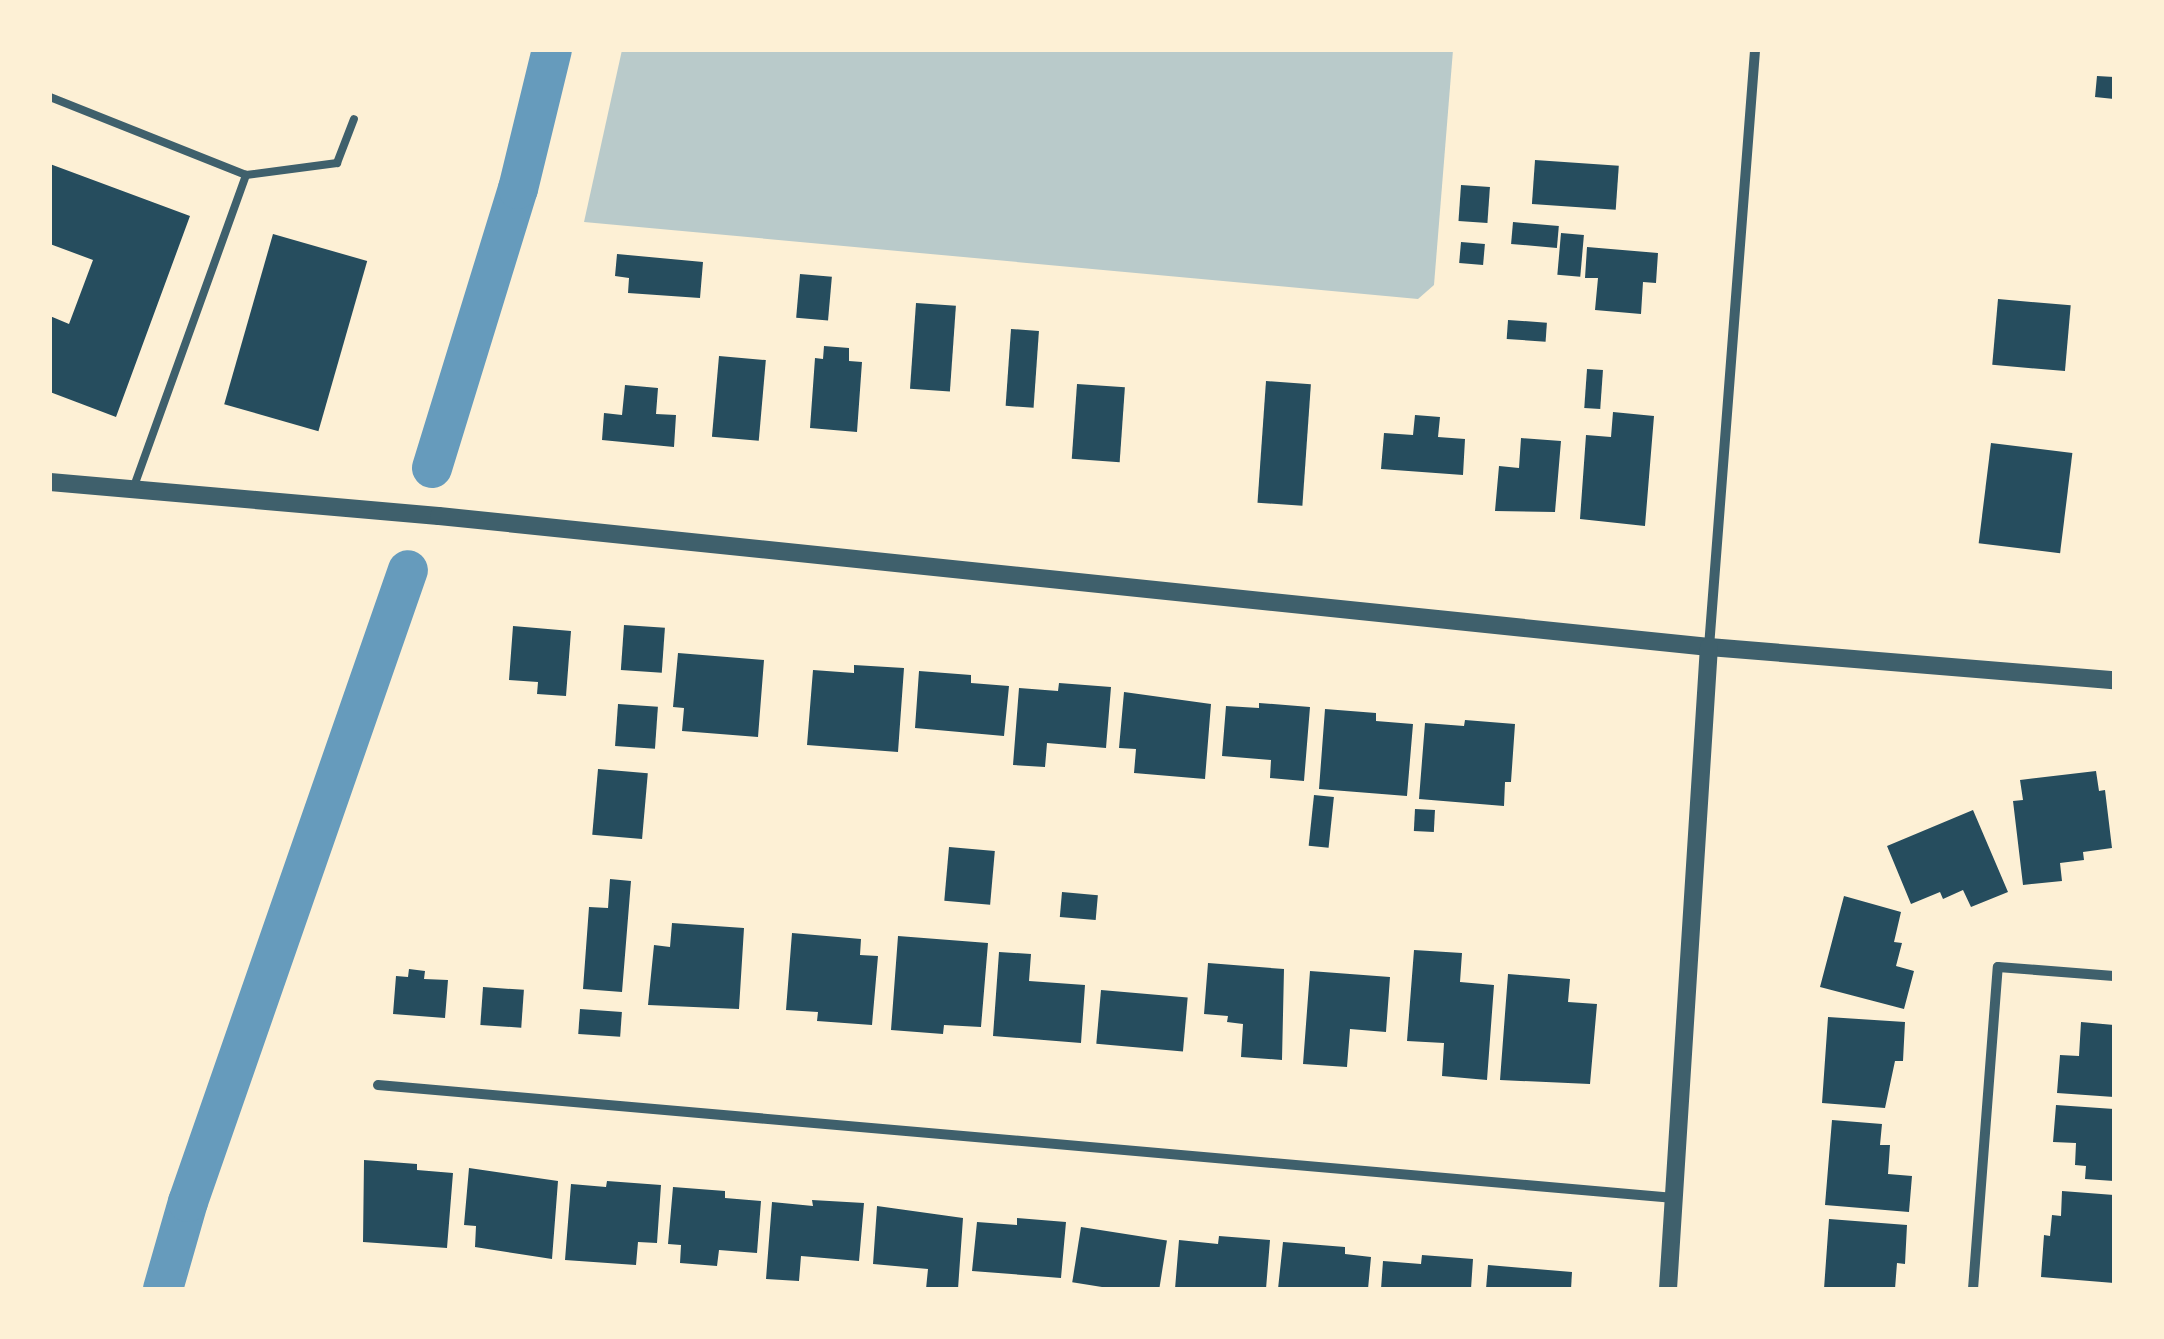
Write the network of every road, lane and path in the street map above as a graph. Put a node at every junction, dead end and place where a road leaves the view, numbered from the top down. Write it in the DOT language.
graph roads {
  1 [pos="1755,50"];
  2 [pos="50,97"];
  3 [pos="354,119"];
  4 [pos="246,176"];
  5 [pos="50,482"];
  6 [pos="133,489"];
  7 [pos="1709,648"];
  8 [pos="2114,680"];
  9 [pos="2114,976"];
  10 [pos="378,1085"];
  11 [pos="1674,1198"];
  12 [pos="1668,1289"];
  13 [pos="1973,1289"];
  1 -- 7 [label="street"];
  2 -- 4 [label="lane"];
  3 -- 4 [label="lane"];
  4 -- 6 [label="lane"];
  5 -- 6 [label="street"];
  6 -- 7 [label="street"];
  7 -- 8 [label="street"];
  7 -- 11 [label="street"];
  9 -- 13 [label="street"];
  10 -- 11 [label="street"];
  11 -- 12 [label="street"];
}
